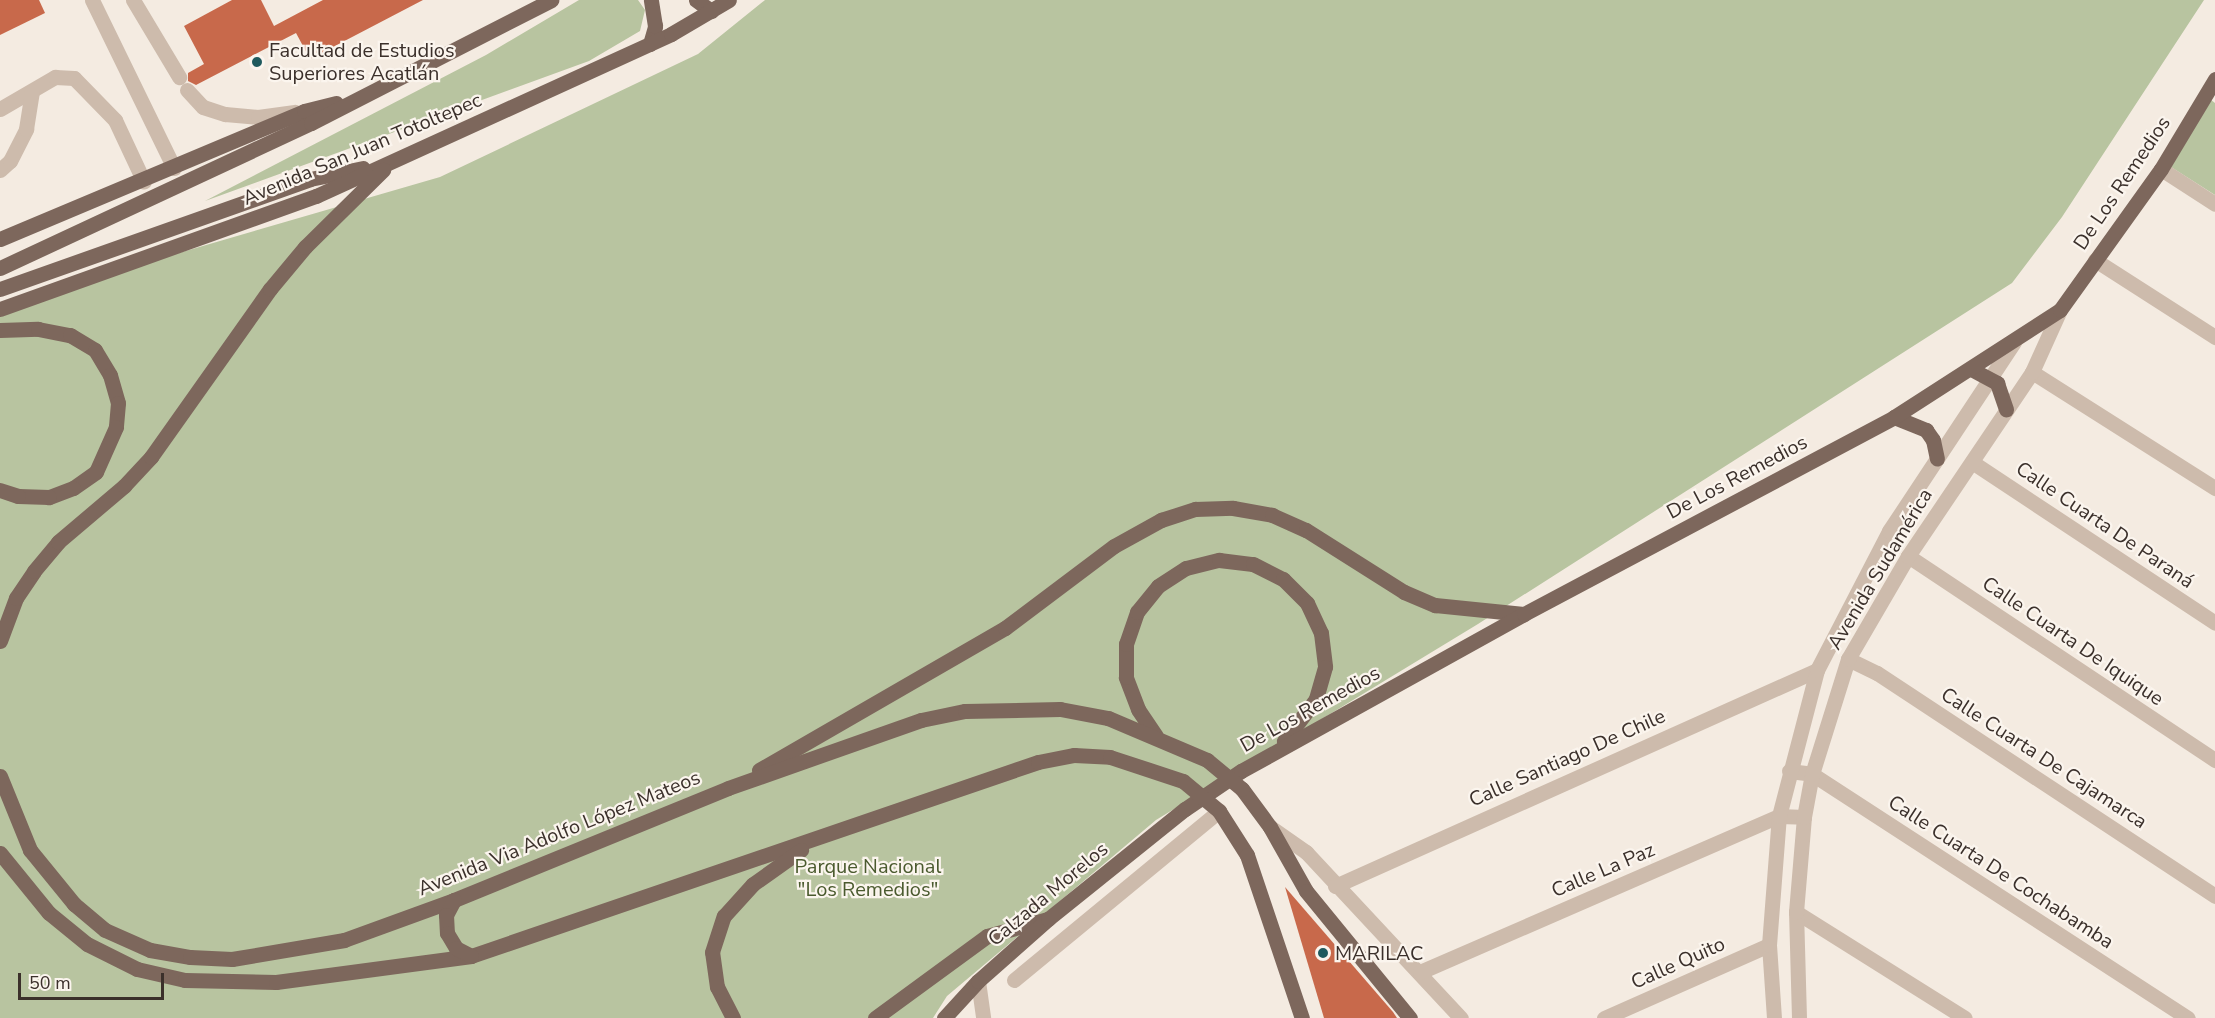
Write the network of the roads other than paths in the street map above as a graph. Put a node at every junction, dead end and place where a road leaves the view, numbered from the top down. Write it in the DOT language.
graph roads {
  1 [pos="92,0"];
  2 [pos="551,0"];
  3 [pos="651,0"];
  4 [pos="696,0"];
  5 [pos="729,0"];
  6 [pos="140,2"];
  7 [pos="711,11"];
  8 [pos="650,44"];
  9 [pos="2213,87"];
  10 [pos="32,91"];
  11 [pos="0,109"];
  12 [pos="304,118"];
  13 [pos="391,162"];
  14 [pos="174,168"];
  15 [pos="2161,169"];
  16 [pos="0,170"];
  17 [pos="144,182"];
  18 [pos="2215,204"];
  19 [pos="0,239"];
  20 [pos="2095,260"];
  21 [pos="0,268"];
  22 [pos="0,289"];
  23 [pos="0,309"];
  24 [pos="2060,310"];
  25 [pos="0,330"];
  26 [pos="2215,337"];
  27 [pos="2014,342"];
  28 [pos="1971,369"];
  29 [pos="2032,372"];
  30 [pos="1991,377"];
  31 [pos="2006,409"];
  32 [pos="1894,417"];
  33 [pos="1937,459"];
  34 [pos="1972,462"];
  35 [pos="2215,488"];
  36 [pos="0,490"];
  37 [pos="1908,556"];
  38 [pos="1524,614"];
  39 [pos="2215,623"];
  40 [pos="0,641"];
  41 [pos="1848,659"];
  42 [pos="1817,670"];
  43 [pos="1155,736"];
  44 [pos="1269,755"];
  45 [pos="2215,760"];
  46 [pos="1789,771"];
  47 [pos="1812,774"];
  48 [pos="0,776"];
  49 [pos="728,788"];
  50 [pos="1185,809"];
  51 [pos="1220,811"];
  52 [pos="1779,816"];
  53 [pos="1804,817"];
  54 [pos="1270,827"];
  55 [pos="815,840"];
  56 [pos="0,853"];
  57 [pos="1335,886"];
  58 [pos="2215,896"];
  59 [pos="454,900"];
  60 [pos="1796,912"];
  61 [pos="1048,919"];
  62 [pos="1769,945"];
  63 [pos="471,956"];
  64 [pos="1420,972"];
  65 [pos="978,981"];
  66 [pos="1014,981"];
  67 [pos="733,1018"];
  68 [pos="875,1018"];
  69 [pos="944,1018"];
  70 [pos="983,1018"];
  71 [pos="1302,1018"];
  72 [pos="1410,1018"];
  73 [pos="1461,1018"];
  74 [pos="1604,1018"];
  75 [pos="1774,1018"];
  76 [pos="1799,1018"];
  77 [pos="1965,1018"];
  78 [pos="2188,1018"];
  1 -- 14 [label="street"];
  2 -- 12 [label="main road"];
  3 -- 8 [label="main road"];
  4 -- 7 [label="main road"];
  5 -- 7 [label="main road, Avenida San Juan Totoltepec"];
  6 -- 12 [label="street"];
  7 -- 8 [label="main road, Avenida San Juan Totoltepec"];
  8 -- 13 [label="main road, Avenida San Juan Totoltepec"];
  9 -- 15 [label="main road, De Los Remedios"];
  10 -- 11 [label="street"];
  10 -- 16 [label="street"];
  10 -- 17 [label="street"];
  12 -- 14 [label="main road"];
  12 -- 21 [label="main road, Avenida San Juan Totoltepec"];
  13 -- 22 [label="main road"];
  13 -- 23 [label="main road, Avenida San Juan Totoltepec"];
  13 -- 40 [label="main road"];
  14 -- 17 [label="main road"];
  15 -- 18 [label="street"];
  15 -- 20 [label="main road, De Los Remedios"];
  17 -- 19 [label="main road"];
  20 -- 24 [label="main road, De Los Remedios"];
  20 -- 26 [label="street"];
  24 -- 27 [label="main road, De Los Remedios"];
  24 -- 29 [label="street, Avenida Sudamérica"];
  25 -- 36 [label="main road"];
  27 -- 28 [label="main road, De Los Remedios"];
  27 -- 30 [label="street, Avenida Sudamérica"];
  28 -- 30 [label="main road"];
  28 -- 32 [label="main road, De Los Remedios"];
  29 -- 31 [label="street, Avenida Sudamérica"];
  29 -- 35 [label="street"];
  30 -- 31 [label="main road"];
  30 -- 33 [label="street, Avenida Sudamérica"];
  31 -- 34 [label="street, Avenida Sudamérica"];
  32 -- 33 [label="main road"];
  32 -- 38 [label="main road, De Los Remedios"];
  33 -- 42 [label="street, Avenida Sudamérica"];
  34 -- 37 [label="street, Avenida Sudamérica"];
  34 -- 39 [label="street, Calle Cuarta De Paraná"];
  37 -- 41 [label="street, Avenida Sudamérica"];
  37 -- 45 [label="street, Calle Cuarta De Iquique"];
  38 -- 44 [label="main road, De Los Remedios"];
  38 -- 49 [label="main road"];
  41 -- 47 [label="street, Avenida Sudamérica"];
  41 -- 58 [label="street, Calle Cuarta De Cajamarca"];
  42 -- 46 [label="street, Avenida Sudamérica"];
  42 -- 57 [label="street, Calle Santiago De Chile"];
  43 -- 44 [label="main road"];
  43 -- 49 [label="main road, Avenida Via Adolfo López Mateos"];
  43 -- 54 [label="main road, Avenida Via Adolfo López Mateos, bridge"];
  44 -- 50 [label="main road, De Los Remedios"];
  46 -- 47 [label="street, Calle Cuarta De Cochabamba"];
  46 -- 52 [label="street, Avenida Sudamérica"];
  47 -- 53 [label="street, Avenida Sudamérica"];
  47 -- 78 [label="street, Calle Cuarta De Cochabamba"];
  48 -- 59 [label="main road, Avenida Via Adolfo López Mateos"];
  49 -- 59 [label="main road, Avenida Via Adolfo López Mateos"];
  50 -- 61 [label="main road, Calzada Morelos"];
  51 -- 55 [label="main road, bridge"];
  51 -- 66 [label="street"];
  51 -- 71 [label="main road"];
  52 -- 53 [label="street, Calle La Paz"];
  52 -- 62 [label="street, Avenida Sudamérica"];
  52 -- 64 [label="street, Calle La Paz"];
  53 -- 60 [label="street, Avenida Sudamérica"];
  54 -- 57 [label="street"];
  54 -- 72 [label="main road, Avenida Via Adolfo López Mateos"];
  55 -- 63 [label="main road"];
  55 -- 67 [label="main road"];
  56 -- 63 [label="main road"];
  57 -- 64 [label="street"];
  59 -- 63 [label="main road"];
  60 -- 76 [label="street, Avenida Sudamérica"];
  60 -- 77 [label="street"];
  61 -- 65 [label="main road, Calzada Morelos"];
  61 -- 68 [label="main road"];
  62 -- 74 [label="street, Calle Quito"];
  62 -- 75 [label="street, Avenida Sudamérica"];
  64 -- 73 [label="street"];
  65 -- 69 [label="main road, Calzada Morelos"];
  65 -- 70 [label="street"];
}
